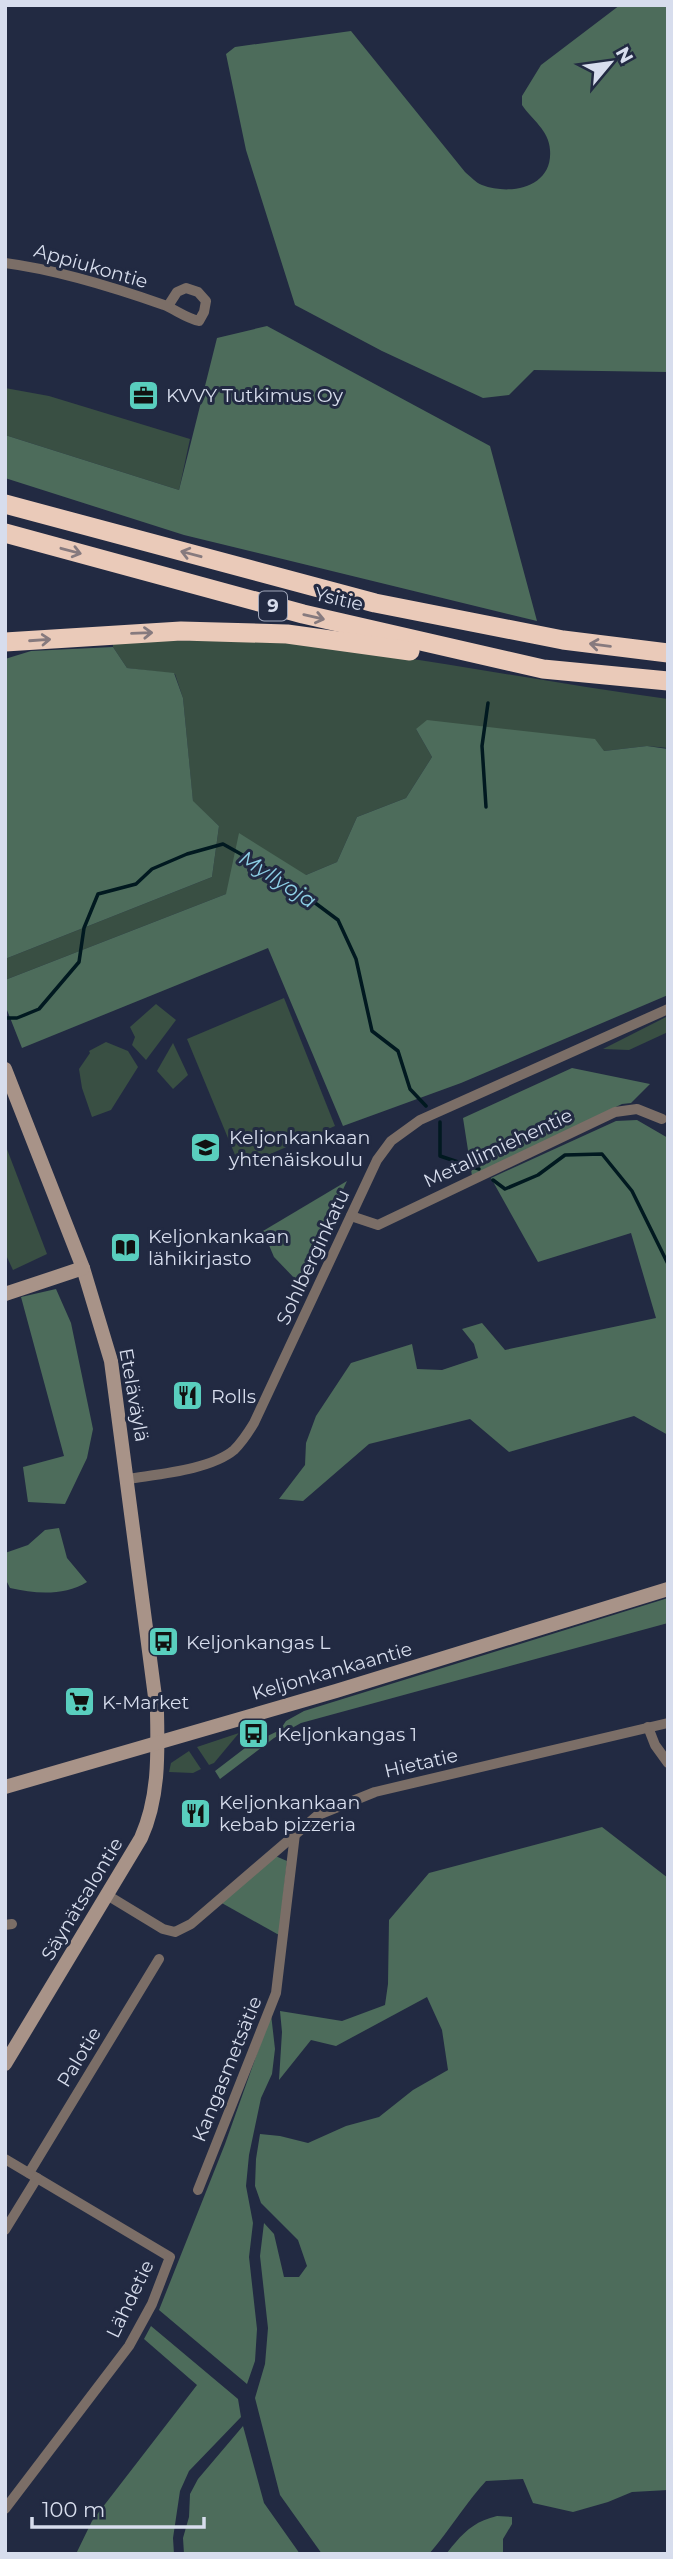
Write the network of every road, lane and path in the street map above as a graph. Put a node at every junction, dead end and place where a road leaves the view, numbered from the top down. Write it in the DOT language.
graph roads {
  1 [pos="5,263"];
  2 [pos="167,306"];
  3 [pos="5,504"];
  4 [pos="5,533"];
  5 [pos="5,642"];
  6 [pos="668,653"];
  7 [pos="543,669"];
  8 [pos="668,681"];
  9 [pos="668,1009"];
  10 [pos="5,1069"];
  11 [pos="662,1119"];
  12 [pos="351,1216"];
  13 [pos="83,1268"];
  14 [pos="5,1294"];
  15 [pos="128,1479"];
  16 [pos="668,1589"];
  17 [pos="668,1723"];
  18 [pos="648,1727"];
  19 [pos="157,1743"];
  20 [pos="668,1763"];
  21 [pos="5,1787"];
  22 [pos="295,1834"];
  23 [pos="107,1895"];
  24 [pos="159,1959"];
  25 [pos="5,2064"];
  26 [pos="5,2159"];
  27 [pos="33,2176"];
  28 [pos="198,2190"];
  29 [pos="5,2230"];
  30 [pos="5,2509"];
  1 -- 2 [label="street, Appiukontie"];
  6 -- 3 [label="highway, Ysitie / 9, one-way"];
  4 -- 7 [label="highway, Ysitie / 9, one-way"];
  5 -- 7 [label="highway, one-way"];
  7 -- 8 [label="highway, Ysitie / 9"];
  9 -- 12 [label="street, Sohlberginkatu"];
  10 -- 13 [label="main road, Eteläväylä"];
  11 -- 12 [label="street, Metallimiehentie"];
  12 -- 15 [label="street, Sohlberginkatu"];
  13 -- 14 [label="main road"];
  13 -- 15 [label="main road, Eteläväylä"];
  15 -- 19 [label="main road, Eteläväylä"];
  16 -- 19 [label="main road, Keljonkankaantie"];
  17 -- 18 [label="street, Hietatie"];
  18 -- 20 [label="street"];
  18 -- 22 [label="street, Hietatie"];
  19 -- 21 [label="main road, Keljonkankaantie"];
  19 -- 23 [label="main road, Säynätsalontie"];
  22 -- 23 [label="street, Hietatie"];
  22 -- 28 [label="street, Kangasmetsätie"];
  23 -- 25 [label="main road, Säynätsalontie"];
  24 -- 27 [label="street, Palotie"];
  26 -- 27 [label="street, Lähdetie"];
  27 -- 29 [label="street, Palotie"];
  27 -- 30 [label="street, Lähdetie"];
}
